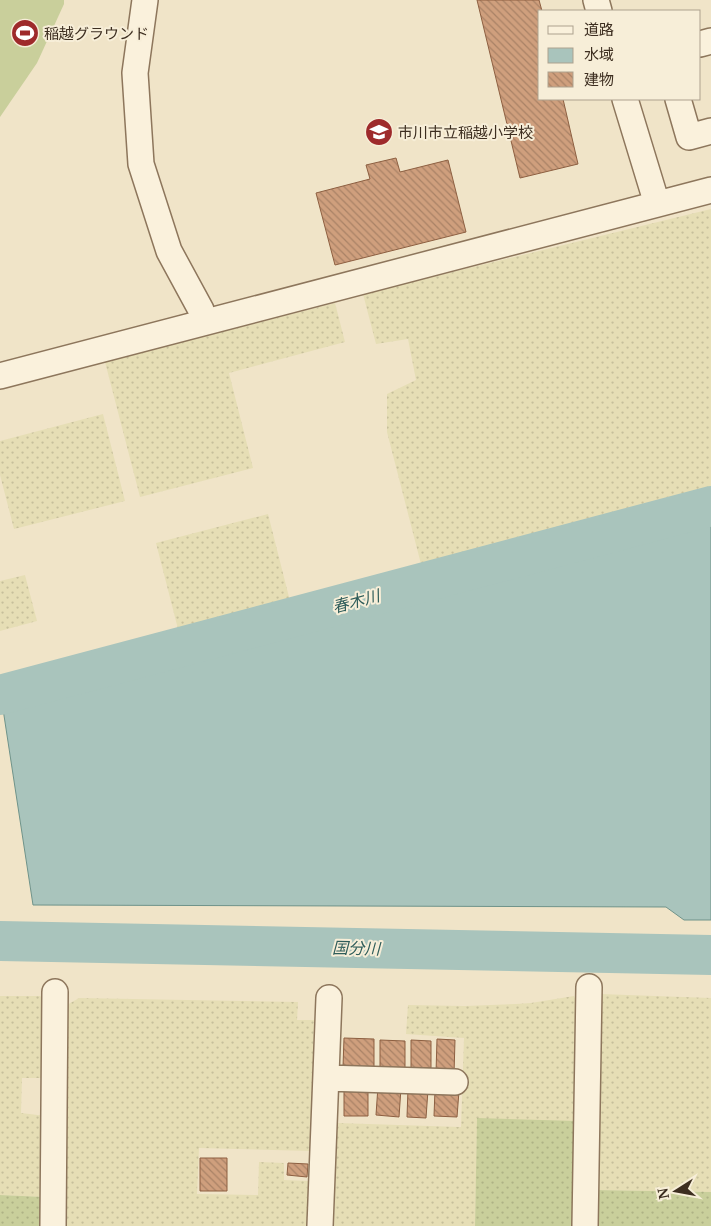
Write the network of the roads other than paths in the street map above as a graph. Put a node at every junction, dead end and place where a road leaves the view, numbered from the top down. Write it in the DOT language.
graph roads {
  1 [pos="145,0"];
  2 [pos="625,100"];
  3 [pos="678,100"];
  4 [pos="711,131"];
  5 [pos="711,190"];
  6 [pos="657,204"];
  7 [pos="204,322"];
  8 [pos="0,376"];
  9 [pos="589,987"];
  10 [pos="55,992"];
  11 [pos="329,998"];
  12 [pos="326,1078"];
  13 [pos="455,1082"];
  14 [pos="53,1226"];
  15 [pos="320,1226"];
  16 [pos="585,1226"];
  1 -- 7 [label="street"];
  2 -- 6 [label="street"];
  3 -- 4 [label="street"];
  5 -- 6 [label="street"];
  6 -- 7 [label="street"];
  7 -- 8 [label="street"];
  9 -- 16 [label="street"];
  10 -- 14 [label="street"];
  11 -- 12 [label="street"];
  12 -- 13 [label="street"];
  12 -- 15 [label="street"];
}
